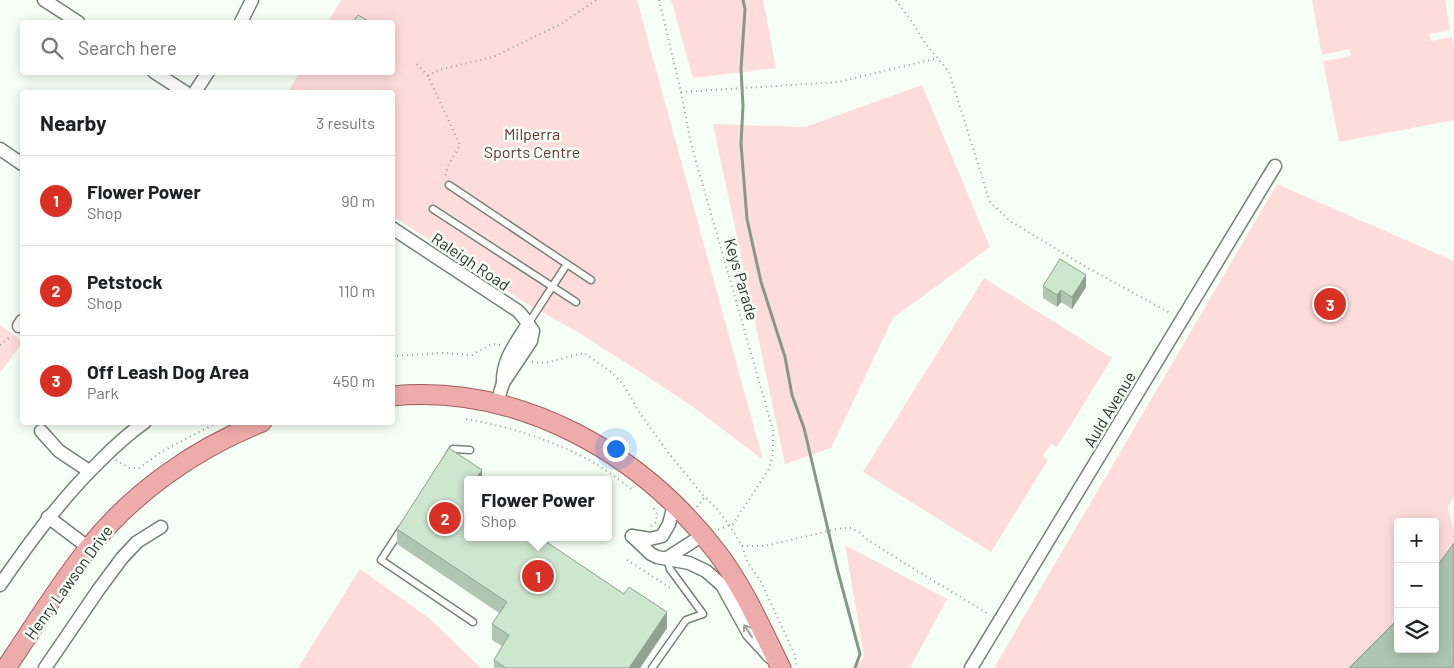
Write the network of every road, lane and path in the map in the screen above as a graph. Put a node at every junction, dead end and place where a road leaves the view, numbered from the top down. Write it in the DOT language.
graph roads {
  1 [pos="44,0"];
  2 [pos="252,0"];
  3 [pos="596,0"];
  4 [pos="659,0"];
  5 [pos="896,0"];
  6 [pos="75,20"];
  7 [pos="242,20"];
  8 [pos="938,58"];
  9 [pos="417,64"];
  10 [pos="159,75"];
  11 [pos="206,75"];
  12 [pos="428,76"];
  13 [pos="182,90"];
  14 [pos="195,90"];
  15 [pos="681,92"];
  16 [pos="0,149"];
  17 [pos="20,163"];
  18 [pos="1275,166"];
  19 [pos="449,185"];
  20 [pos="433,209"];
  21 [pos="395,230"];
  22 [pos="567,264"];
  23 [pos="591,280"];
  24 [pos="553,288"];
  25 [pos="576,302"];
  26 [pos="1182,320"];
  27 [pos="20,324"];
  28 [pos="528,324"];
  29 [pos="0,345"];
  30 [pos="508,347"];
  31 [pos="395,356"];
  32 [pos="530,362"];
  33 [pos="395,396"];
  34 [pos="497,403"];
  35 [pos="466,419"];
  36 [pos="141,425"];
  37 [pos="212,425"];
  38 [pos="255,425"];
  39 [pos="41,431"];
  40 [pos="470,450"];
  41 [pos="109,452"];
  42 [pos="443,464"];
  43 [pos="89,472"];
  44 [pos="637,493"];
  45 [pos="705,497"];
  46 [pos="674,504"];
  47 [pos="653,506"];
  48 [pos="696,508"];
  49 [pos="48,518"];
  50 [pos="407,520"];
  51 [pos="730,526"];
  52 [pos="161,527"];
  53 [pos="646,527"];
  54 [pos="703,535"];
  55 [pos="742,546"];
  56 [pos="89,548"];
  57 [pos="667,558"];
  58 [pos="627,560"];
  59 [pos="4,569"];
  60 [pos="0,585"];
  61 [pos="672,589"];
  62 [pos="990,615"];
  63 [pos="473,622"];
  64 [pos="6,668"];
  65 [pos="45,668"];
  66 [pos="652,668"];
  67 [pos="781,668"];
  68 [pos="796,668"];
  69 [pos="971,668"];
  1 -- 6 [label="street"];
  2 -- 7 [label="street"];
  3 -- 12 [label="path"];
  4 -- 15 [label="path, Keys Parade"];
  5 -- 8 [label="path"];
  8 -- 15 [label="path"];
  8 -- 26 [label="path"];
  9 -- 12 [label="path"];
  10 -- 13 [label="street"];
  11 -- 14 [label="street"];
  12 -- 19 [label="path"];
  15 -- 51 [label="path, Keys Parade"];
  16 -- 17 [label="street"];
  18 -- 26 [label="street, Auld Avenue"];
  19 -- 22 [label="lane"];
  20 -- 24 [label="lane"];
  21 -- 28 [label="street, Raleigh Road"];
  22 -- 23 [label="lane"];
  22 -- 24 [label="lane"];
  24 -- 25 [label="lane"];
  24 -- 28 [label="lane"];
  26 -- 69 [label="street, Auld Avenue"];
  27 -- 29 [label="path"];
  28 -- 34 [label="street"];
  30 -- 31 [label="path"];
  32 -- 45 [label="path"];
  33 -- 34 [label="main road"];
  34 -- 46 [label="main road"];
  35 -- 44 [label="path"];
  36 -- 41 [label="street"];
  37 -- 41 [label="path"];
  38 -- 56 [label="main road, Henry Lawson Drive"];
  39 -- 43 [label="street"];
  40 -- 42 [label="lane"];
  41 -- 43 [label="street"];
  43 -- 49 [label="street"];
  45 -- 48 [label="path"];
  45 -- 51 [label="path"];
  46 -- 54 [label="main road"];
  46 -- 57 [label="street"];
  47 -- 53 [label="path"];
  49 -- 56 [label="street"];
  49 -- 59 [label="street"];
  50 -- 63 [label="lane"];
  51 -- 54 [label="path"];
  51 -- 55 [label="path"];
  52 -- 65 [label="street"];
  54 -- 57 [label="street"];
  54 -- 67 [label="main road"];
  55 -- 62 [label="path"];
  55 -- 68 [label="path"];
  56 -- 64 [label="main road, Henry Lawson Drive"];
  57 -- 66 [label="lane"];
  67 -- 57 [label="street, one-way"];
  58 -- 61 [label="path"];
  59 -- 60 [label="street"];
}
